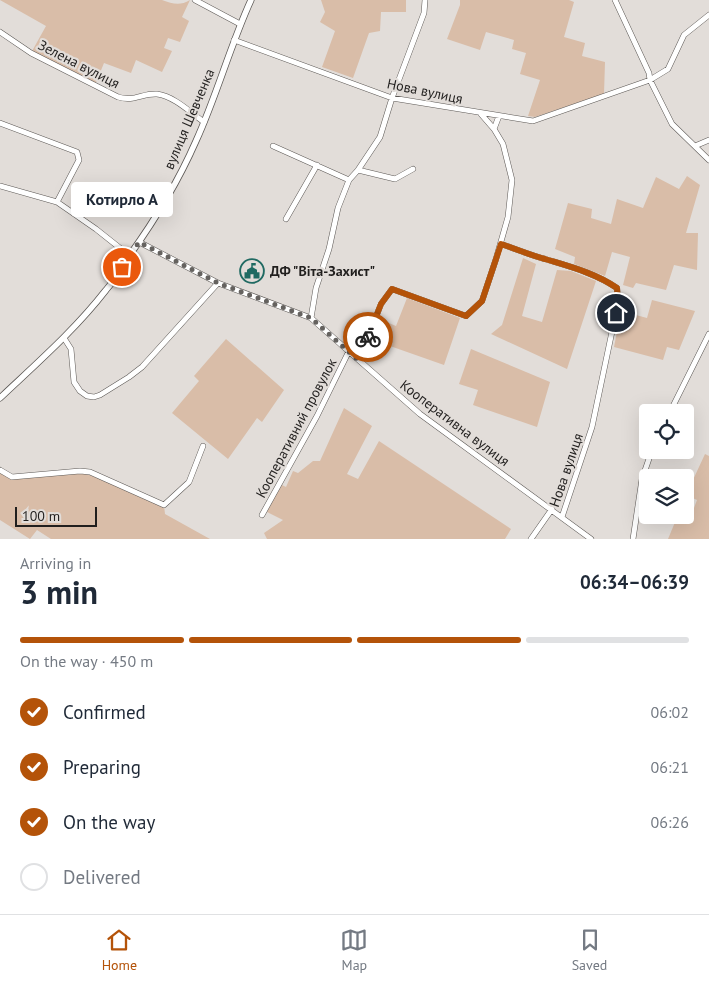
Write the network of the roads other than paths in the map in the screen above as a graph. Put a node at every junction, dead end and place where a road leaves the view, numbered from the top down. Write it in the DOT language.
graph roads {
  1 [pos="195,0"];
  2 [pos="250,0"];
  3 [pos="425,0"];
  4 [pos="615,0"];
  5 [pos="709,14"];
  6 [pos="240,24"];
  7 [pos="0,32"];
  8 [pos="234,40"];
  9 [pos="650,80"];
  10 [pos="392,98"];
  11 [pos="481,113"];
  12 [pos="499,116"];
  13 [pos="204,122"];
  14 [pos="0,123"];
  15 [pos="494,129"];
  16 [pos="709,140"];
  17 [pos="273,146"];
  18 [pos="695,146"];
  19 [pos="709,160"];
  20 [pos="317,165"];
  21 [pos="414,169"];
  22 [pos="358,170"];
  23 [pos="349,180"];
  24 [pos="0,186"];
  25 [pos="57,202"];
  26 [pos="286,219"];
  27 [pos="139,242"];
  28 [pos="501,244"];
  29 [pos="130,256"];
  30 [pos="218,283"];
  31 [pos="311,318"];
  32 [pos="709,334"];
  33 [pos="64,338"];
  34 [pos="349,351"];
  35 [pos="358,360"];
  36 [pos="0,398"];
  37 [pos="674,404"];
  38 [pos="203,446"];
  39 [pos="649,459"];
  40 [pos="0,470"];
  41 [pos="552,509"];
  42 [pos="262,515"];
  43 [pos="562,517"];
  44 [pos="531,539"];
  45 [pos="591,539"];
  46 [pos="632,539"];
  1 -- 6 [label="street"];
  2 -- 6 [label="street, вулиця Шевченка"];
  3 -- 10 [label="street"];
  4 -- 9 [label="street"];
  5 -- 9 [label="street"];
  6 -- 8 [label="street, вулиця Шевченка"];
  7 -- 13 [label="street, Зелена вулиця"];
  8 -- 10 [label="street, Нова вулиця"];
  8 -- 13 [label="street, вулиця Шевченка"];
  9 -- 12 [label="street"];
  9 -- 18 [label="street"];
  10 -- 11 [label="street, Нова вулиця"];
  10 -- 22 [label="street"];
  11 -- 12 [label="street"];
  11 -- 15 [label="street"];
  12 -- 15 [label="street"];
  13 -- 27 [label="street, вулиця Шевченка"];
  14 -- 25 [label="street"];
  15 -- 28 [label="street"];
  16 -- 18 [label="street"];
  17 -- 20 [label="street"];
  18 -- 19 [label="street"];
  20 -- 23 [label="street"];
  20 -- 26 [label="street"];
  21 -- 22 [label="street"];
  22 -- 23 [label="street"];
  23 -- 31 [label="street"];
  24 -- 25 [label="street"];
  25 -- 29 [label="street"];
  27 -- 29 [label="street, вулиця Шевченка"];
  27 -- 30 [label="street, Кооперативна вулиця"];
  28 -- 35 [label="street"];
  28 -- 43 [label="street, Нова вулиця"];
  29 -- 33 [label="street, вулиця Шевченка"];
  30 -- 31 [label="street, Кооперативна вулиця"];
  30 -- 33 [label="street"];
  31 -- 34 [label="street, Кооперативна вулиця"];
  32 -- 37 [label="street"];
  33 -- 36 [label="street, вулиця Шевченка"];
  34 -- 35 [label="street, Кооперативна вулиця"];
  34 -- 42 [label="street, Кооперативний провулок"];
  35 -- 41 [label="street, Кооперативна вулиця"];
  38 -- 40 [label="street"];
  39 -- 46 [label="street"];
  41 -- 43 [label="street, Кооперативна вулиця"];
  41 -- 44 [label="street"];
  43 -- 45 [label="street, Кооперативна вулиця"];
}
